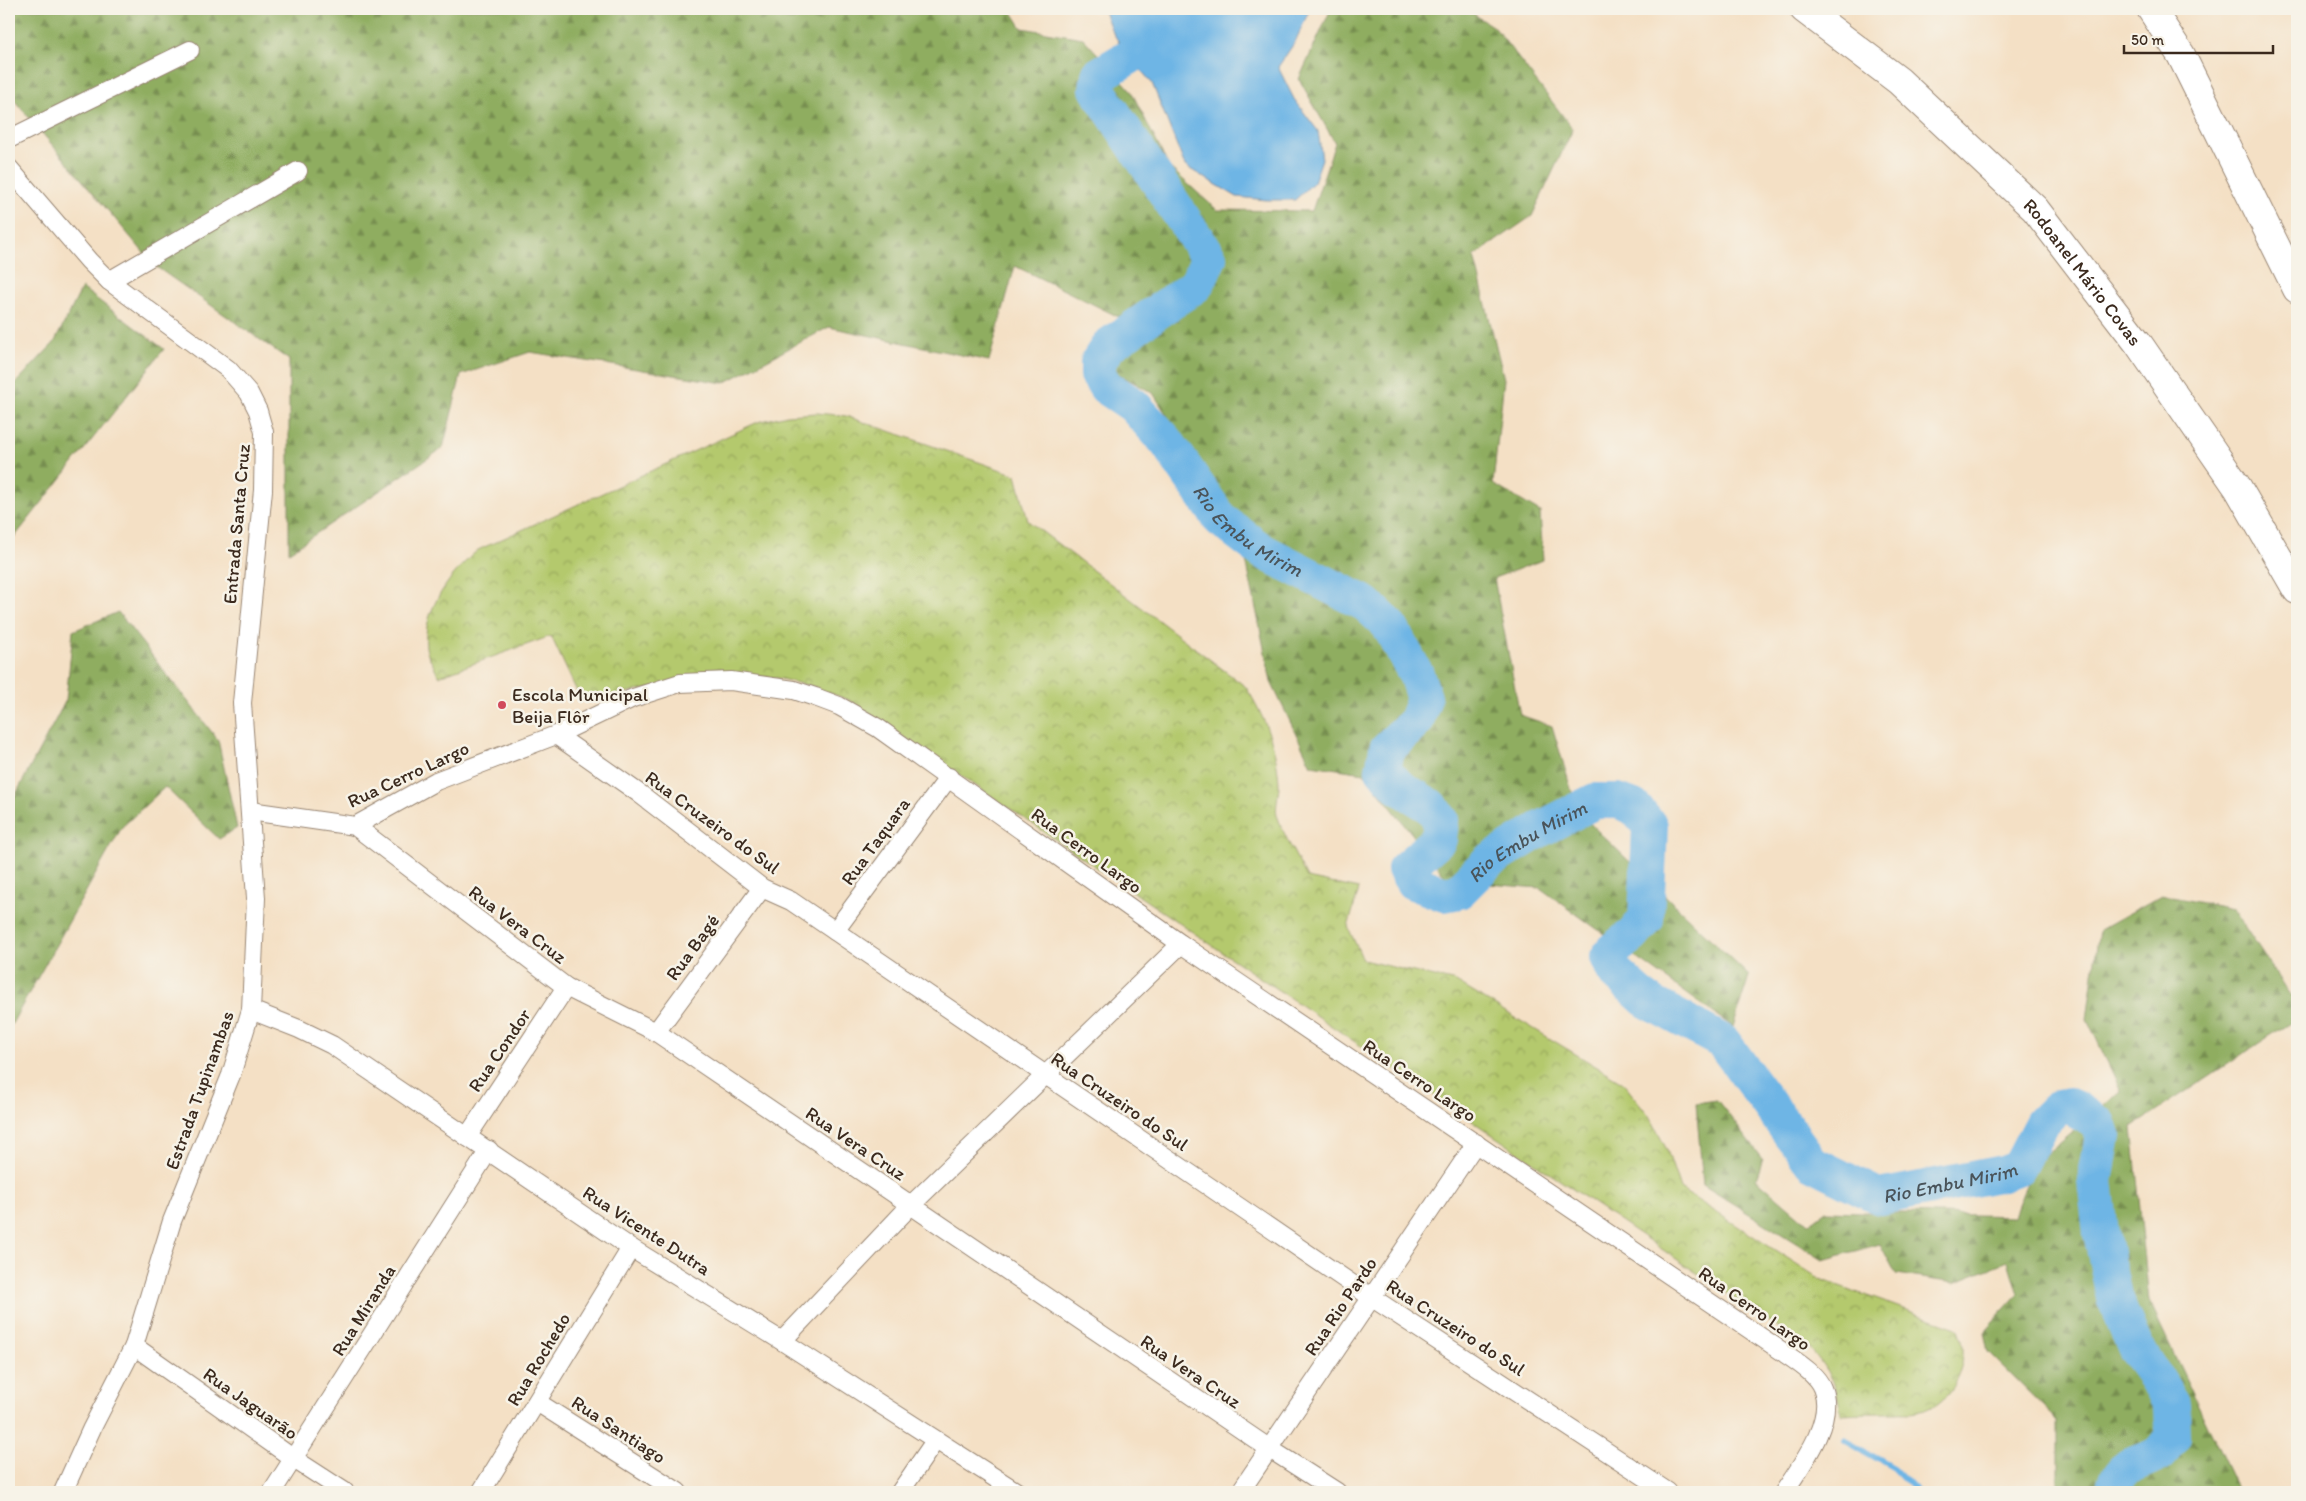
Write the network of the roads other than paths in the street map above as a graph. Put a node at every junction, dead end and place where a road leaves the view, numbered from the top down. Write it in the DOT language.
graph roads {
  1 [pos="1804,9"];
  2 [pos="2151,9"];
  3 [pos="190,50"];
  4 [pos="9,139"];
  5 [pos="9,168"];
  6 [pos="298,171"];
  7 [pos="109,281"];
  8 [pos="2297,289"];
  9 [pos="2297,590"];
  10 [pos="556,735"];
  11 [pos="949,777"];
  12 [pos="250,811"];
  13 [pos="355,826"];
  14 [pos="762,888"];
  15 [pos="835,931"];
  16 [pos="1181,944"];
  17 [pos="566,987"];
  18 [pos="252,1010"];
  19 [pos="656,1032"];
  20 [pos="1044,1074"];
  21 [pos="467,1136"];
  22 [pos="1476,1143"];
  23 [pos="489,1150"];
  24 [pos="910,1206"];
  25 [pos="631,1248"];
  26 [pos="1371,1297"];
  27 [pos="782,1341"];
  28 [pos="134,1346"];
  29 [pos="538,1402"];
  30 [pos="935,1441"];
  31 [pos="1270,1449"];
  32 [pos="294,1459"];
  33 [pos="63,1492"];
  34 [pos="272,1492"];
  35 [pos="345,1492"];
  36 [pos="481,1492"];
  37 [pos="678,1492"];
  38 [pos="900,1492"];
  39 [pos="1017,1492"];
  40 [pos="1240,1492"];
  41 [pos="1337,1492"];
  42 [pos="1668,1492"];
  43 [pos="1784,1492"];
  1 -- 9 [label="highway, Rodoanel Mário Covas"];
  2 -- 8 [label="highway"];
  3 -- 4 [label="street"];
  5 -- 7 [label="street, Entrada Santa Cruz"];
  6 -- 7 [label="street"];
  7 -- 12 [label="street, Entrada Santa Cruz"];
  10 -- 11 [label="street, Rua Cerro Largo"];
  10 -- 13 [label="street, Rua Cerro Largo"];
  10 -- 14 [label="street, Rua Cruzeiro do Sul"];
  11 -- 15 [label="street, Rua Taquara"];
  11 -- 16 [label="street, Rua Cerro Largo"];
  12 -- 13 [label="street, Rua Cerro Largo"];
  12 -- 18 [label="street, Estrada Tupinambas"];
  13 -- 17 [label="street, Rua Vera Cruz"];
  14 -- 15 [label="street, Rua Cruzeiro do Sul"];
  14 -- 19 [label="street, Rua Bagé"];
  15 -- 20 [label="street, Rua Cruzeiro do Sul"];
  16 -- 20 [label="street"];
  16 -- 22 [label="street, Rua Cerro Largo"];
  17 -- 19 [label="street, Rua Vera Cruz"];
  17 -- 21 [label="street, Rua Condor"];
  18 -- 21 [label="street, Rua Vicente Dutra"];
  18 -- 28 [label="street, Estrada Tupinambas"];
  19 -- 24 [label="street, Rua Vera Cruz"];
  20 -- 24 [label="street"];
  20 -- 26 [label="street, Rua Cruzeiro do Sul"];
  21 -- 23 [label="street, Rua Vicente Dutra"];
  22 -- 26 [label="street, Rua Rio Pardo"];
  22 -- 43 [label="street, Rua Cerro Largo"];
  23 -- 25 [label="street, Rua Vicente Dutra"];
  23 -- 32 [label="street, Rua Miranda"];
  24 -- 27 [label="street"];
  24 -- 31 [label="street, Rua Vera Cruz"];
  25 -- 27 [label="street, Rua Vicente Dutra"];
  25 -- 29 [label="street, Rua Rochedo"];
  26 -- 31 [label="street, Rua Rio Pardo"];
  26 -- 42 [label="street, Rua Cruzeiro do Sul"];
  27 -- 30 [label="street, Rua Vicente Dutra"];
  28 -- 32 [label="street, Rua Jaguarão"];
  28 -- 33 [label="street, Estrada Tupinambas"];
  29 -- 36 [label="street, Rua Rochedo"];
  29 -- 37 [label="street, Rua Santiago"];
  30 -- 38 [label="street"];
  30 -- 39 [label="street, Rua Vicente Dutra"];
  31 -- 40 [label="street, Rua Rio Pardo"];
  31 -- 41 [label="street, Rua Vera Cruz"];
  32 -- 34 [label="street, Rua Miranda"];
  32 -- 35 [label="street, Rua Jaguarão"];
}
